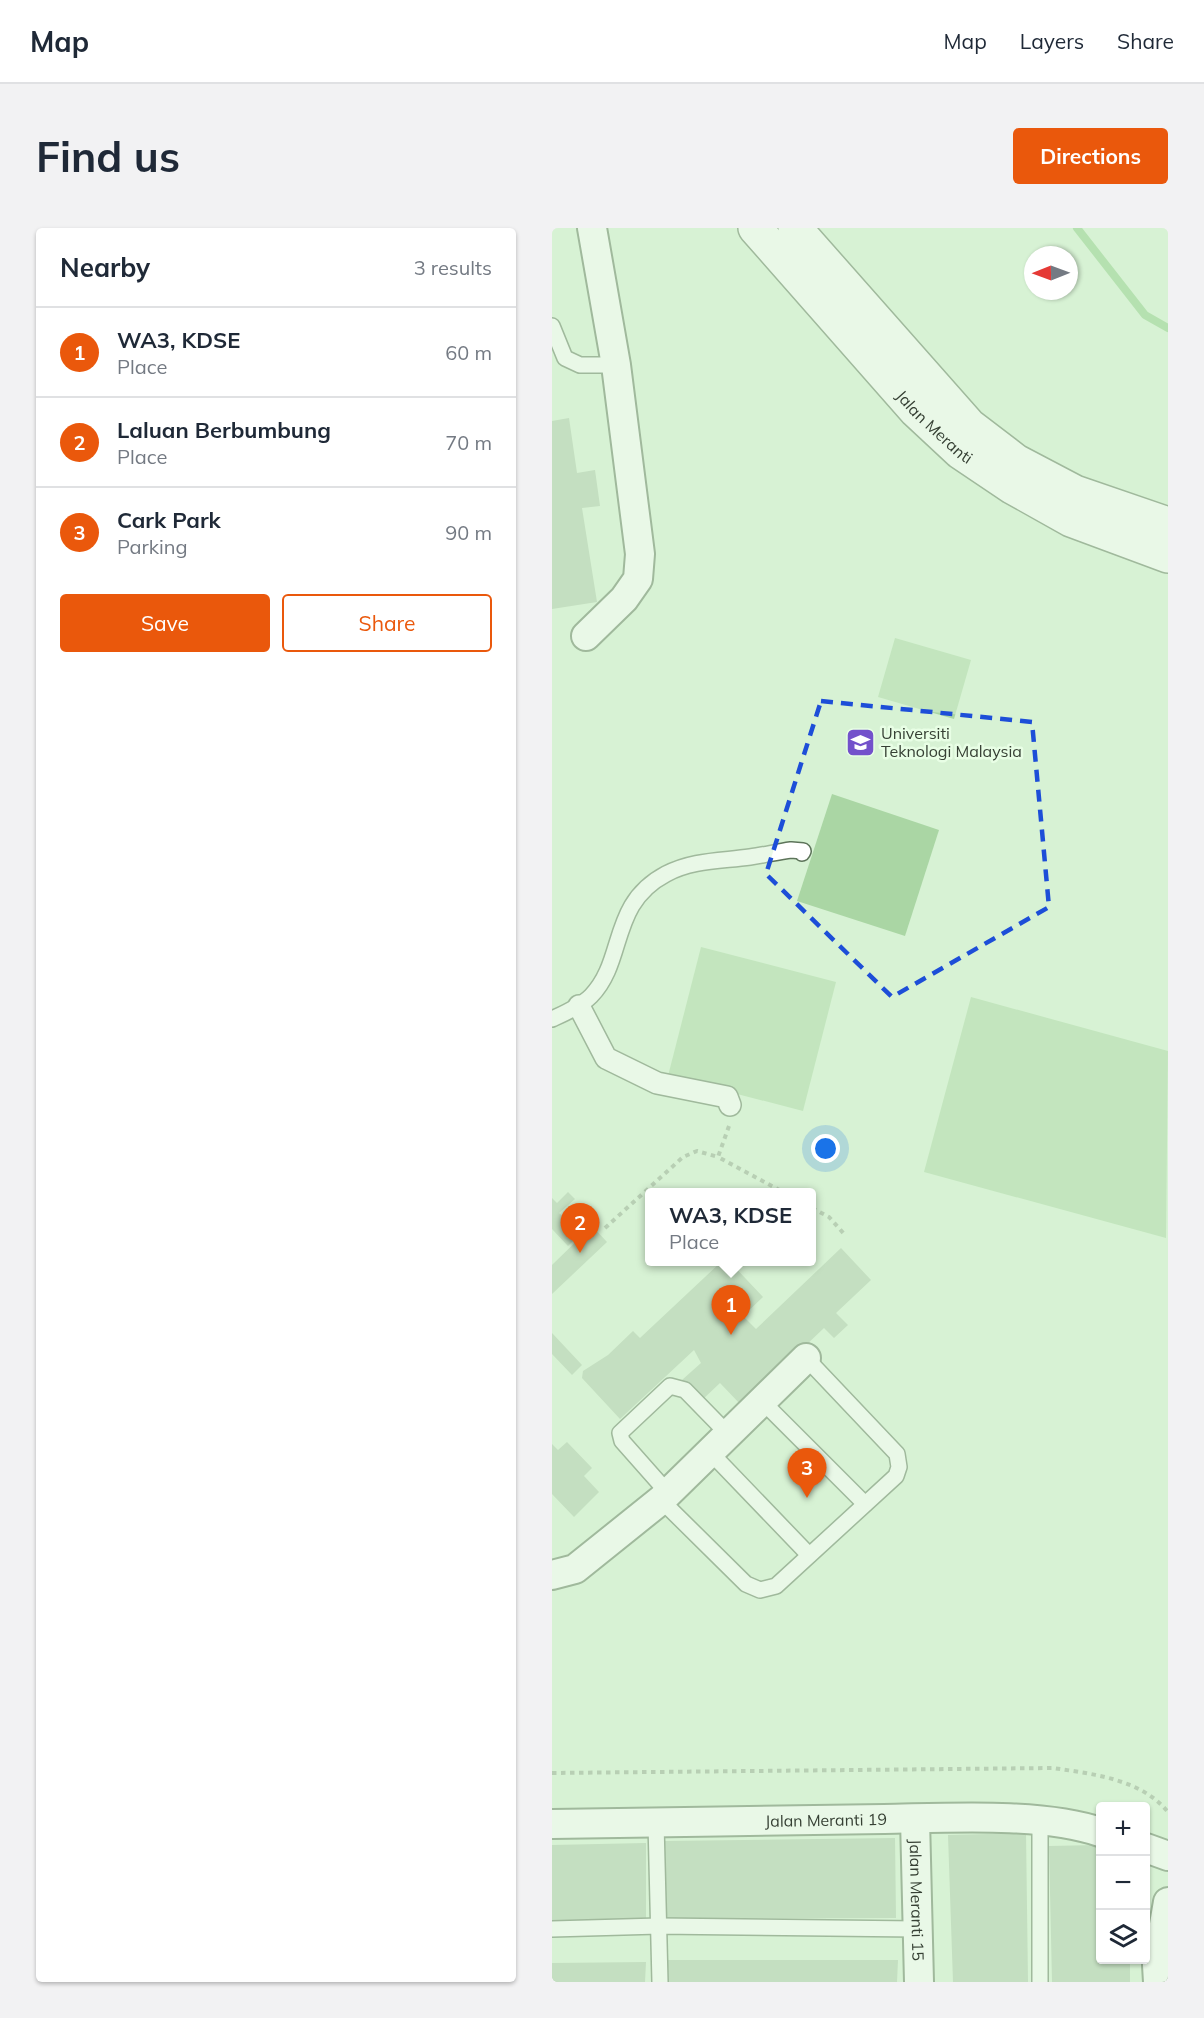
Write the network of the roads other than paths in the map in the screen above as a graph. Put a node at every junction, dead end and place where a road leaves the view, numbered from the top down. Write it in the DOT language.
graph roads {
  1 [pos="592,228"];
  2 [pos="755,228"];
  3 [pos="795,228"];
  4 [pos="552,326"];
  5 [pos="616,365"];
  6 [pos="1168,524"];
  7 [pos="1168,556"];
  8 [pos="586,636"];
  9 [pos="802,854"];
  10 [pos="579,1006"];
  11 [pos="552,1019"];
  12 [pos="730,1105"];
  13 [pos="806,1358"];
  14 [pos="762,1401"];
  15 [pos="719,1443"];
  16 [pos="664,1496"];
  17 [pos="865,1504"];
  18 [pos="809,1555"];
  19 [pos="552,1575"];
  20 [pos="915,1819"];
  21 [pos="1040,1820"];
  22 [pos="656,1822"];
  23 [pos="552,1824"];
  24 [pos="1096,1830"];
  25 [pos="1150,1849"];
  26 [pos="1168,1856"];
  27 [pos="1168,1902"];
  28 [pos="659,1926"];
  29 [pos="552,1929"];
  30 [pos="917,1929"];
  31 [pos="1161,1972"];
  32 [pos="660,1982"];
  33 [pos="919,1982"];
  34 [pos="1040,1982"];
  1 -- 5 [label="street"];
  2 -- 7 [label="street, Jalan Meranti"];
  3 -- 6 [label="street, Jalan Meranti"];
  4 -- 5 [label="lane"];
  5 -- 8 [label="street"];
  9 -- 10 [label="lane"];
  10 -- 11 [label="lane"];
  10 -- 12 [label="street"];
  13 -- 14 [label="street"];
  13 -- 17 [label="lane"];
  14 -- 15 [label="street"];
  14 -- 17 [label="lane"];
  15 -- 16 [label="street"];
  15 -- 16 [label="lane"];
  15 -- 18 [label="lane"];
  16 -- 18 [label="lane"];
  16 -- 19 [label="street"];
  17 -- 18 [label="lane"];
  20 -- 21 [label="street, Jalan Meranti 19"];
  20 -- 22 [label="street, Jalan Meranti 19"];
  20 -- 30 [label="street, Jalan Meranti 15"];
  21 -- 24 [label="street, Jalan Meranti 19"];
  21 -- 34 [label="lane"];
  22 -- 23 [label="street, Jalan Meranti 19"];
  22 -- 28 [label="lane"];
  25 -- 26 [label="street"];
  27 -- 31 [label="street"];
  28 -- 29 [label="lane"];
  28 -- 30 [label="lane"];
  28 -- 32 [label="lane"];
  30 -- 33 [label="street, Jalan Meranti 15"];
}
